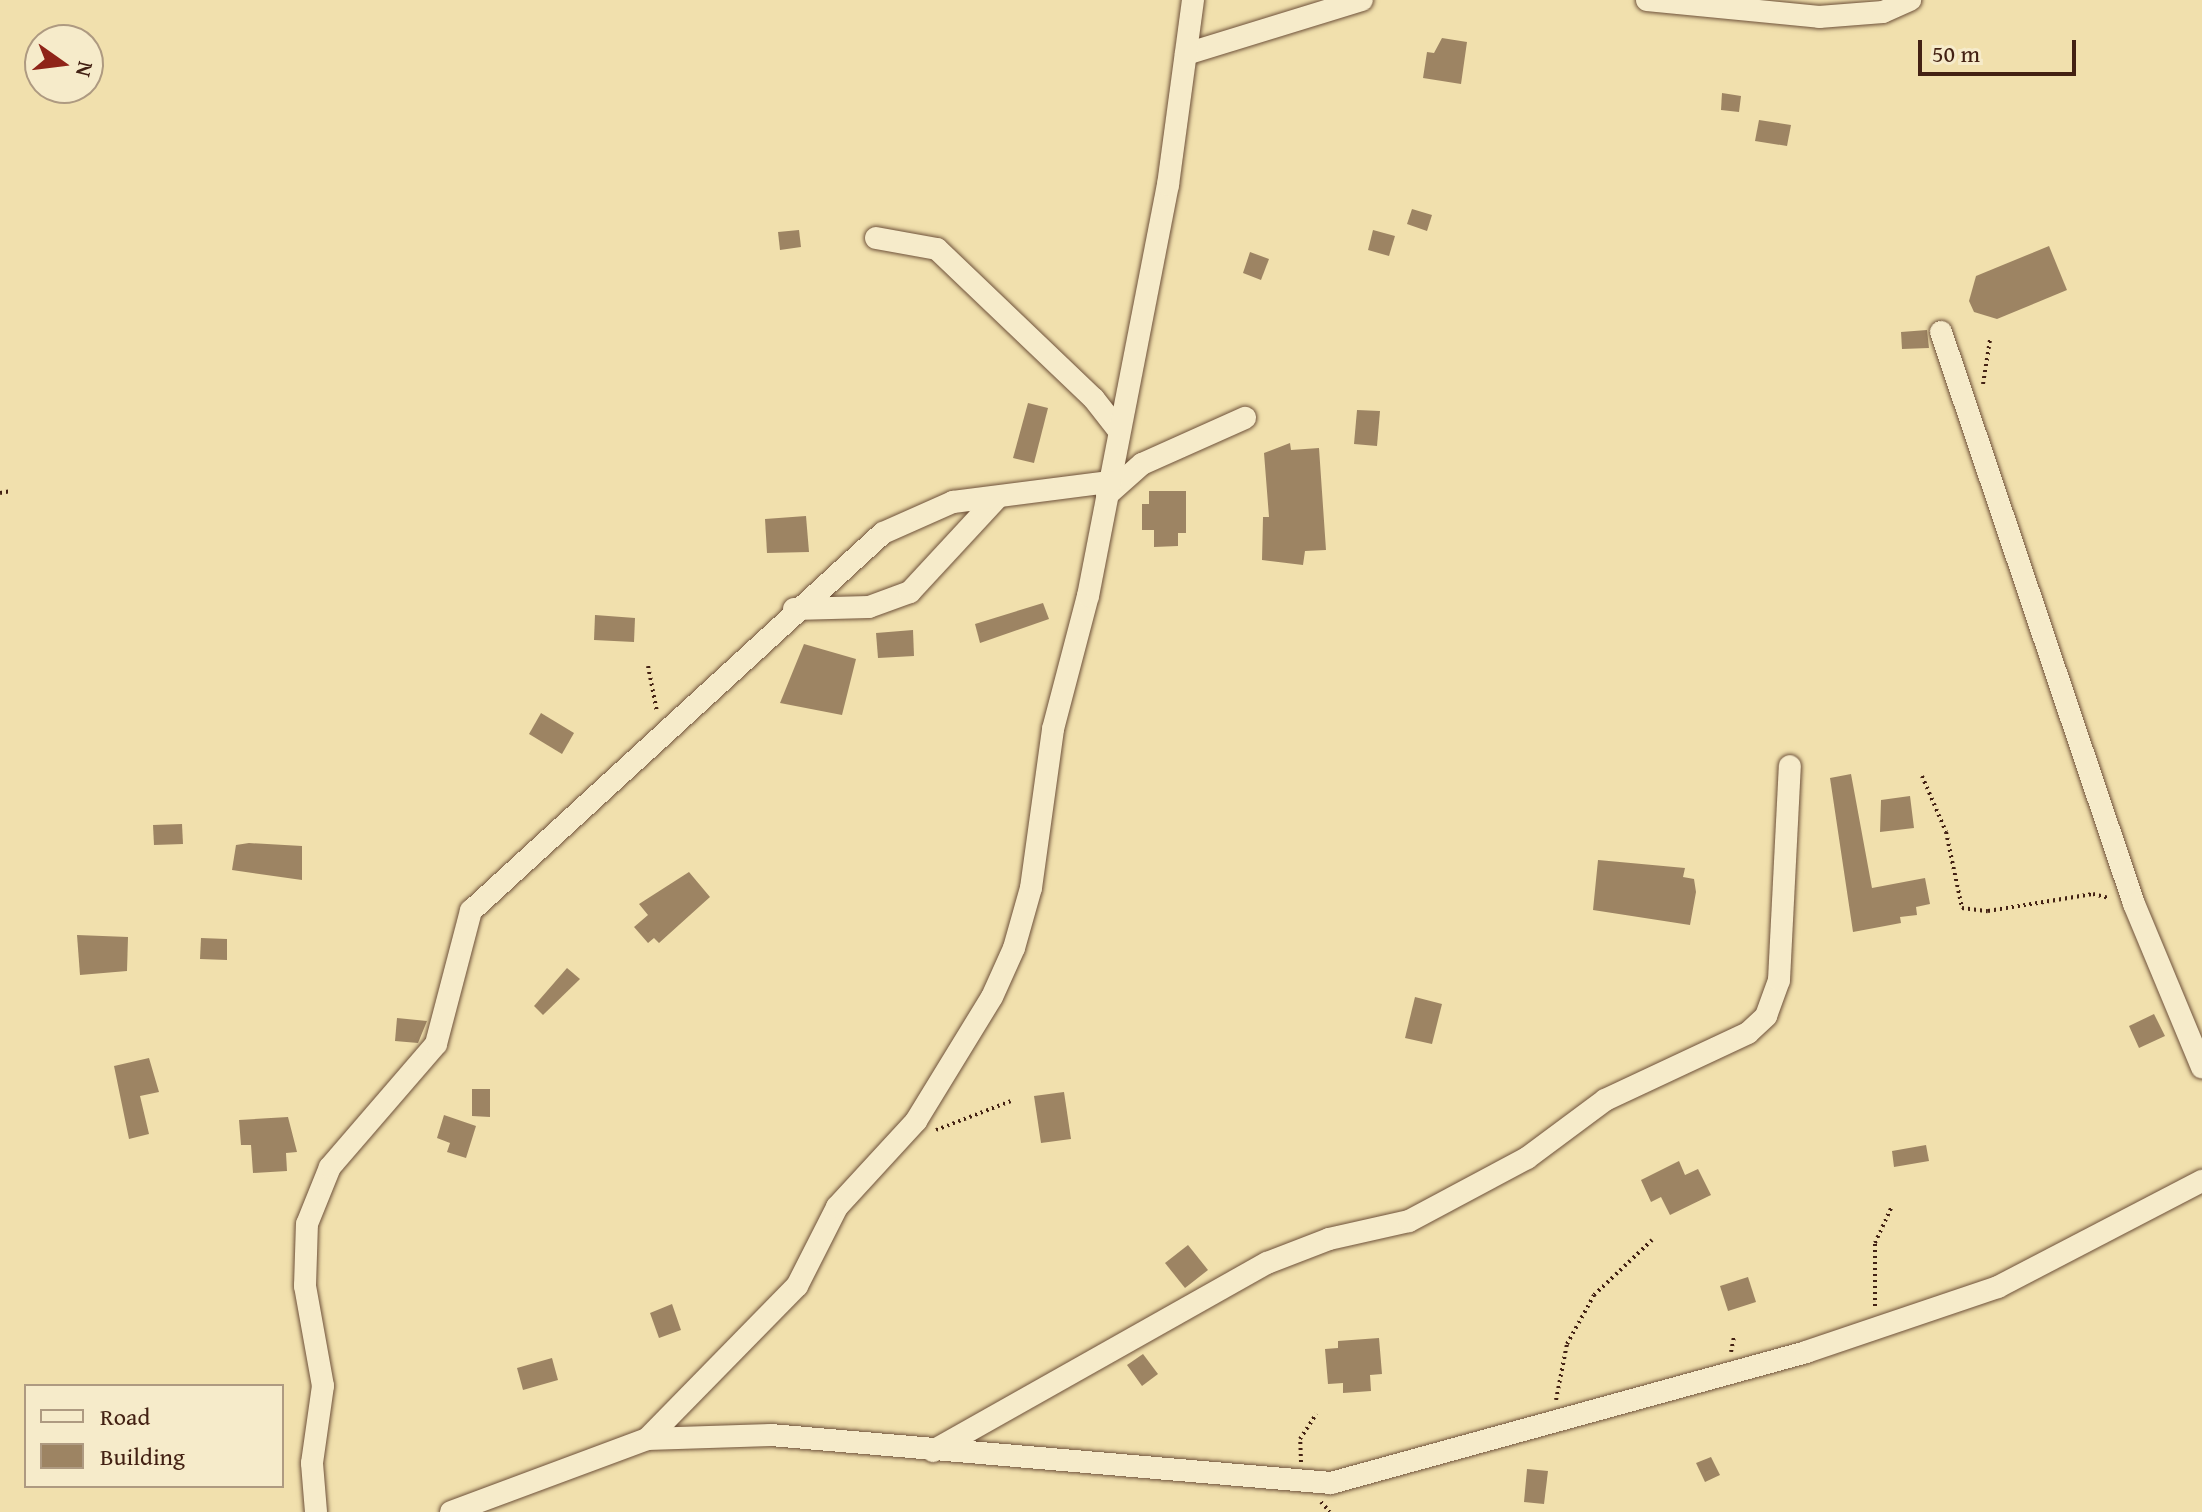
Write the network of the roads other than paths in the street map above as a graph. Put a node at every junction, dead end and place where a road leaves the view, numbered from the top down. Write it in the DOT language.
graph roads {
  1 [pos="1193,0"];
  2 [pos="1362,0"];
  3 [pos="1647,0"];
  4 [pos="1910,0"];
  5 [pos="1186,54"];
  6 [pos="876,238"];
  7 [pos="1941,332"];
  8 [pos="1245,418"];
  9 [pos="1119,431"];
  10 [pos="1108,488"];
  11 [pos="998,497"];
  12 [pos="794,609"];
  13 [pos="1790,766"];
  14 [pos="2202,1067"];
  15 [pos="2202,1181"];
  16 [pos="647,1439"];
  17 [pos="933,1451"];
  18 [pos="316,1512"];
  19 [pos="451,1512"];
  1 -- 5 [label="street"];
  2 -- 5 [label="street"];
  3 -- 4 [label="street"];
  5 -- 9 [label="street"];
  6 -- 9 [label="street"];
  7 -- 14 [label="street"];
  8 -- 10 [label="street"];
  9 -- 10 [label="street"];
  10 -- 11 [label="street"];
  10 -- 16 [label="street"];
  11 -- 12 [label="street"];
  11 -- 12 [label="street"];
  12 -- 18 [label="street"];
  13 -- 17 [label="street"];
  15 -- 17 [label="street"];
  16 -- 17 [label="street"];
  16 -- 19 [label="street"];
}
